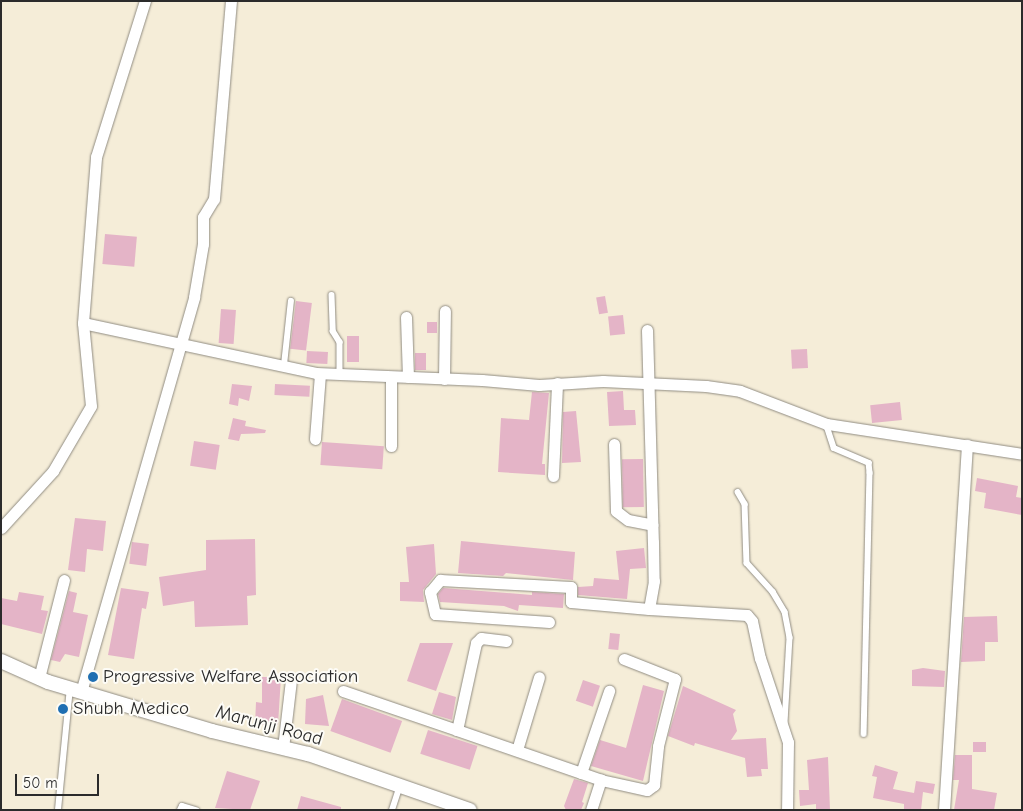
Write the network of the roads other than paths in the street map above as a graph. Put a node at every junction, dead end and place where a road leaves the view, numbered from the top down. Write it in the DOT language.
graph roads {
  1 [pos="145,1"];
  2 [pos="231,1"];
  3 [pos="332,295"];
  4 [pos="291,301"];
  5 [pos="445,311"];
  6 [pos="406,317"];
  7 [pos="83,323"];
  8 [pos="647,330"];
  9 [pos="178,341"];
  10 [pos="284,365"];
  11 [pos="320,374"];
  12 [pos="340,375"];
  13 [pos="391,377"];
  14 [pos="408,378"];
  15 [pos="444,378"];
  16 [pos="650,382"];
  17 [pos="557,383"];
  18 [pos="826,423"];
  19 [pos="315,439"];
  20 [pos="614,444"];
  21 [pos="967,445"];
  22 [pos="391,446"];
  23 [pos="1022,454"];
  24 [pos="553,476"];
  25 [pos="738,492"];
  26 [pos="653,524"];
  27 [pos="1,528"];
  28 [pos="64,580"];
  29 [pos="649,609"];
  30 [pos="549,622"];
  31 [pos="506,641"];
  32 [pos="624,659"];
  33 [pos="1,661"];
  34 [pos="539,677"];
  35 [pos="39,678"];
  36 [pos="290,680"];
  37 [pos="75,690"];
  38 [pos="344,691"];
  39 [pos="609,691"];
  40 [pos="785,729"];
  41 [pos="457,730"];
  42 [pos="864,734"];
  43 [pos="283,748"];
  44 [pos="517,750"];
  45 [pos="581,773"];
  46 [pos="601,780"];
  47 [pos="400,786"];
  48 [pos="58,810"];
  49 [pos="180,810"];
  50 [pos="196,810"];
  51 [pos="392,810"];
  52 [pos="470,810"];
  53 [pos="591,810"];
  54 [pos="787,810"];
  55 [pos="944,810"];
  1 -- 7 [label="street"];
  2 -- 9 [label="street"];
  3 -- 12 [label="lane"];
  4 -- 10 [label="lane"];
  5 -- 15 [label="street"];
  6 -- 14 [label="street"];
  7 -- 9 [label="street"];
  7 -- 27 [label="street"];
  8 -- 16 [label="street"];
  9 -- 10 [label="street"];
  9 -- 37 [label="street"];
  10 -- 11 [label="street"];
  11 -- 12 [label="street"];
  11 -- 19 [label="street"];
  12 -- 13 [label="street"];
  13 -- 14 [label="street"];
  13 -- 22 [label="street"];
  14 -- 15 [label="street"];
  15 -- 17 [label="street"];
  16 -- 17 [label="street"];
  16 -- 18 [label="street"];
  16 -- 26 [label="street"];
  17 -- 24 [label="street"];
  18 -- 21 [label="street"];
  18 -- 42 [label="lane"];
  20 -- 26 [label="street"];
  21 -- 23 [label="street"];
  21 -- 55 [label="street"];
  25 -- 40 [label="lane"];
  26 -- 29 [label="street"];
  28 -- 35 [label="street"];
  29 -- 30 [label="street"];
  29 -- 40 [label="street"];
  31 -- 41 [label="street"];
  32 -- 46 [label="street"];
  33 -- 35 [label="street, Marunji Road"];
  34 -- 44 [label="street"];
  35 -- 37 [label="street, Marunji Road"];
  36 -- 43 [label="street"];
  37 -- 43 [label="street, Marunji Road"];
  37 -- 48 [label="lane"];
  38 -- 41 [label="street"];
  39 -- 45 [label="street"];
  40 -- 54 [label="street"];
  41 -- 44 [label="street"];
  43 -- 47 [label="street, Marunji Road"];
  44 -- 45 [label="street"];
  45 -- 46 [label="street"];
  46 -- 53 [label="street"];
  47 -- 51 [label="lane"];
  47 -- 52 [label="street, Marunji Road"];
  49 -- 50 [label="lane"];
}
